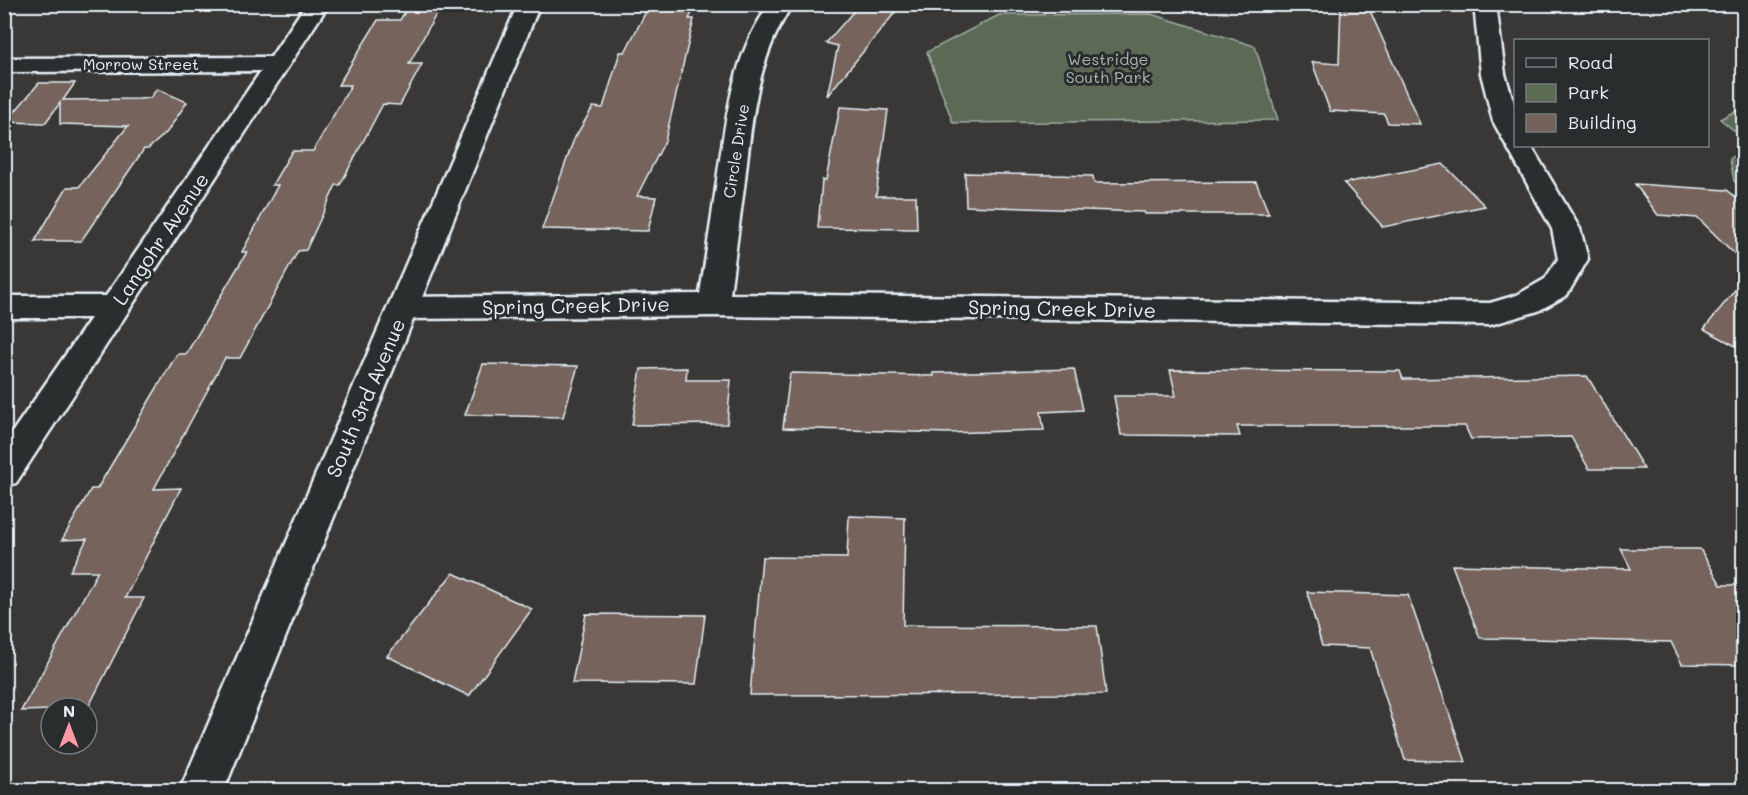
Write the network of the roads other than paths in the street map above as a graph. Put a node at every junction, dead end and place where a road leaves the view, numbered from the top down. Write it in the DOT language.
graph roads {
  1 [pos="318,4"];
  2 [pos="529,4"];
  3 [pos="782,4"];
  4 [pos="1485,4"];
  5 [pos="4,64"];
  6 [pos="278,64"];
  7 [pos="1514,139"];
  8 [pos="1518,147"];
  9 [pos="713,305"];
  10 [pos="4,307"];
  11 [pos="115,307"];
  12 [pos="403,308"];
  13 [pos="4,473"];
  14 [pos="202,790"];
  1 -- 6 [label="street, Langohr Avenue"];
  2 -- 12 [label="street, South 3rd Avenue"];
  3 -- 9 [label="street, Circle Drive"];
  4 -- 7 [label="street, Spring Creek Drive"];
  5 -- 6 [label="street, Morrow Street"];
  6 -- 11 [label="street, Langohr Avenue"];
  8 -- 9 [label="street, Spring Creek Drive"];
  9 -- 12 [label="street, Spring Creek Drive"];
  10 -- 11 [label="street"];
  11 -- 13 [label="street, Langohr Avenue"];
  12 -- 14 [label="street, South 3rd Avenue"];
}
